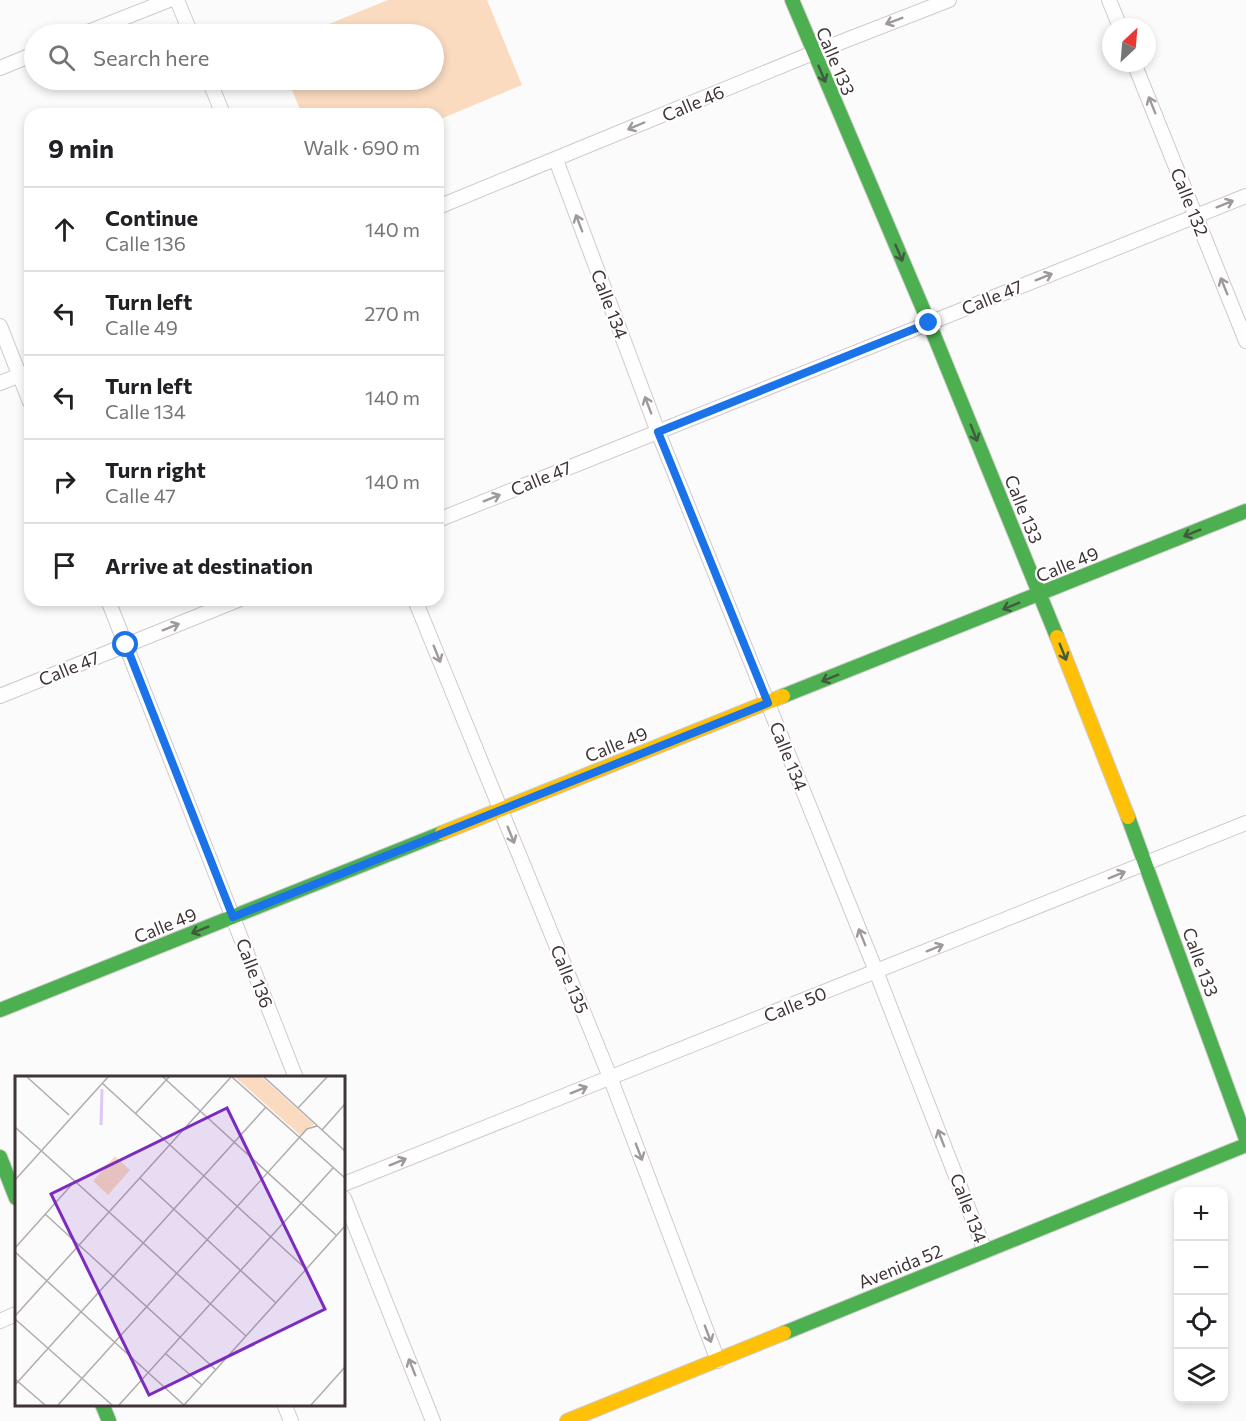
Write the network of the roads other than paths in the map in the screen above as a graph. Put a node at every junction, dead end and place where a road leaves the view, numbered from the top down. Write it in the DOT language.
graph roads {
  1 [pos="169,0"];
  2 [pos="177,0"];
  3 [pos="792,0"];
  4 [pos="949,0"];
  5 [pos="1109,0"];
  6 [pos="1116,18"];
  7 [pos="108,24"];
  8 [pos="186,24"];
  9 [pos="813,53"];
  10 [pos="24,58"];
  11 [pos="0,68"];
  12 [pos="1138,72"];
  13 [pos="213,90"];
  14 [pos="221,108"];
  15 [pos="556,160"];
  16 [pos="1246,196"];
  17 [pos="444,205"];
  18 [pos="1196,216"];
  19 [pos="929,323"];
  20 [pos="0,326"];
  21 [pos="1246,340"];
  22 [pos="24,371"];
  23 [pos="24,373"];
  24 [pos="0,383"];
  25 [pos="658,432"];
  26 [pos="1246,511"];
  27 [pos="444,518"];
  28 [pos="1040,594"];
  29 [pos="110,606"];
  30 [pos="223,606"];
  31 [pos="418,606"];
  32 [pos="126,645"];
  33 [pos="0,696"];
  34 [pos="768,703"];
  35 [pos="500,810"];
  36 [pos="1246,823"];
  37 [pos="1146,863"];
  38 [pos="233,917"];
  39 [pos="876,971"];
  40 [pos="0,1010"];
  41 [pos="296,1076"];
  42 [pos="610,1077"];
  43 [pos="1246,1139"];
  44 [pos="1246,1145"];
  45 [pos="0,1157"];
  46 [pos="345,1184"];
  47 [pos="15,1195"];
  48 [pos="345,1201"];
  49 [pos="986,1251"];
  50 [pos="15,1314"];
  51 [pos="0,1321"];
  52 [pos="718,1360"];
  53 [pos="103,1406"];
  54 [pos="285,1406"];
  55 [pos="108,1421"];
  56 [pos="291,1421"];
  57 [pos="433,1421"];
  58 [pos="567,1421"];
  1 -- 7 [label="street"];
  2 -- 8 [label="street"];
  3 -- 9 [label="street, Calle 133"];
  4 -- 9 [label="street, Calle 46, one-way"];
  5 -- 6 [label="street"];
  9 -- 15 [label="street, Calle 46, one-way"];
  9 -- 19 [label="street, Calle 133, one-way"];
  10 -- 11 [label="street"];
  18 -- 12 [label="street, Calle 132, one-way"];
  13 -- 14 [label="street"];
  15 -- 17 [label="street, Calle 46"];
  25 -- 15 [label="street, Calle 134, one-way"];
  18 -- 16 [label="street, Calle 47, one-way"];
  19 -- 18 [label="street, Calle 47, one-way"];
  21 -- 18 [label="street, Calle 132, one-way"];
  19 -- 25 [label="street, Calle 47"];
  19 -- 28 [label="street, Calle 133, one-way"];
  20 -- 22 [label="street"];
  23 -- 24 [label="street"];
  27 -- 25 [label="street, Calle 47, one-way"];
  25 -- 34 [label="street, Calle 134"];
  26 -- 28 [label="street, Calle 49, one-way"];
  28 -- 34 [label="street, Calle 49, one-way"];
  28 -- 37 [label="street, Calle 133, one-way"];
  29 -- 32 [label="street, Calle 136"];
  32 -- 30 [label="street, Calle 47, one-way"];
  31 -- 35 [label="street, Calle 135, one-way"];
  32 -- 33 [label="street, Calle 47"];
  32 -- 38 [label="street, Calle 136"];
  34 -- 35 [label="street, Calle 49"];
  39 -- 34 [label="street, Calle 134, one-way"];
  35 -- 38 [label="street, Calle 49"];
  35 -- 42 [label="street, Calle 135, one-way"];
  36 -- 37 [label="street, Calle 50"];
  39 -- 37 [label="street, Calle 50, one-way"];
  37 -- 43 [label="street, Calle 133"];
  38 -- 40 [label="street, Calle 49, one-way"];
  38 -- 41 [label="street, Calle 136"];
  39 -- 42 [label="street, Calle 50"];
  49 -- 39 [label="street, Calle 134, one-way"];
  46 -- 42 [label="street, Calle 50, one-way"];
  42 -- 52 [label="street, Calle 135, one-way"];
  44 -- 49 [label="street, Avenida 52"];
  45 -- 47 [label="street"];
  57 -- 48 [label="street, one-way"];
  49 -- 52 [label="street, Avenida 52"];
  50 -- 51 [label="street"];
  52 -- 58 [label="street, Avenida 52"];
  53 -- 55 [label="street"];
  54 -- 56 [label="street"];
}
